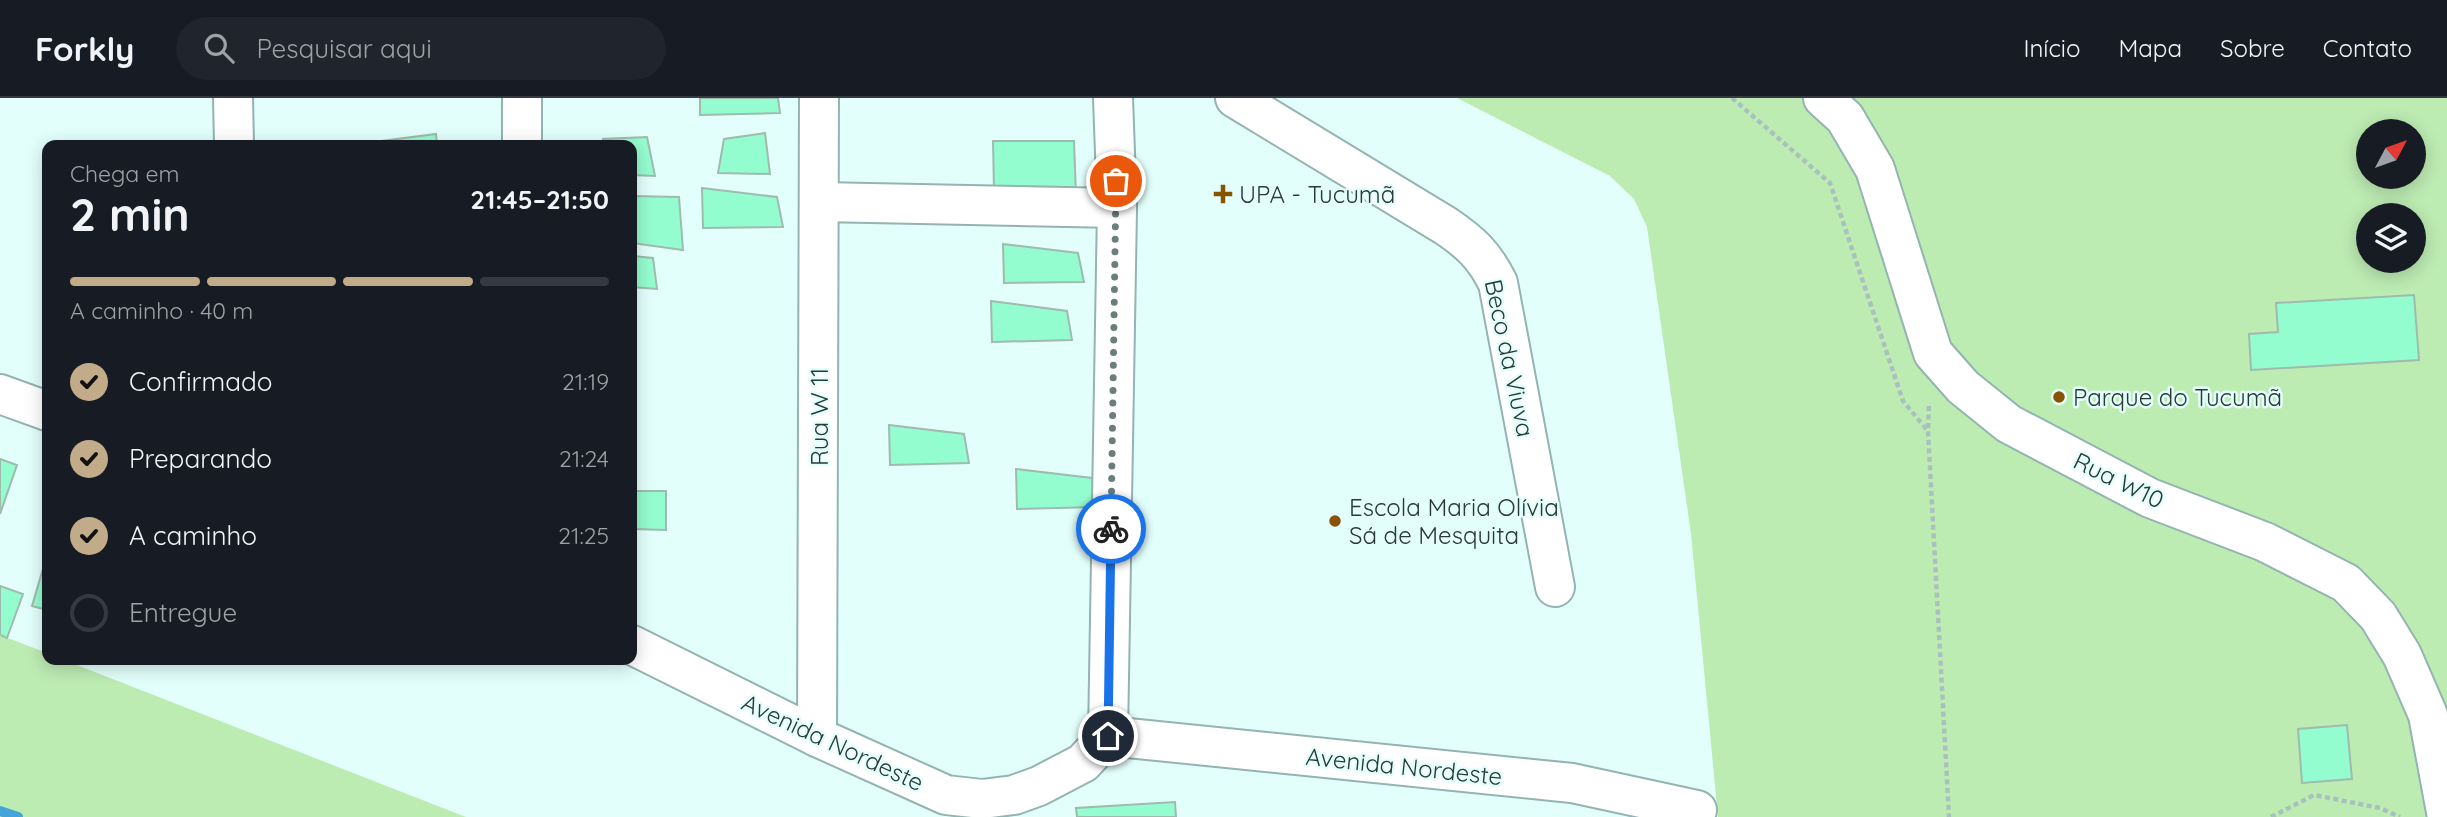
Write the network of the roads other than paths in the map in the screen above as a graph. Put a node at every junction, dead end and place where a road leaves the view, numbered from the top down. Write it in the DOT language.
graph roads {
  1 [pos="233,98"];
  2 [pos="522,98"];
  3 [pos="819,98"];
  4 [pos="1113,98"];
  5 [pos="1235,98"];
  6 [pos="1840,105"];
  7 [pos="234,140"];
  8 [pos="522,140"];
  9 [pos="820,202"];
  10 [pos="1117,208"];
  11 [pos="0,394"];
  12 [pos="42,409"];
  13 [pos="1555,587"];
  14 [pos="637,647"];
  15 [pos="1108,736"];
  16 [pos="817,737"];
  17 [pos="1697,810"];
  18 [pos="2447,817"];
  1 -- 7 [label="street"];
  2 -- 8 [label="street"];
  3 -- 9 [label="street, Rua W 11"];
  4 -- 10 [label="street"];
  5 -- 13 [label="street, Beco da Viuva"];
  6 -- 18 [label="street, Rua W10"];
  9 -- 10 [label="street"];
  9 -- 16 [label="street, Rua W 11"];
  10 -- 15 [label="street"];
  11 -- 12 [label="street"];
  14 -- 16 [label="street, Avenida Nordeste"];
  15 -- 16 [label="street, Avenida Nordeste"];
  15 -- 17 [label="street, Avenida Nordeste"];
}
